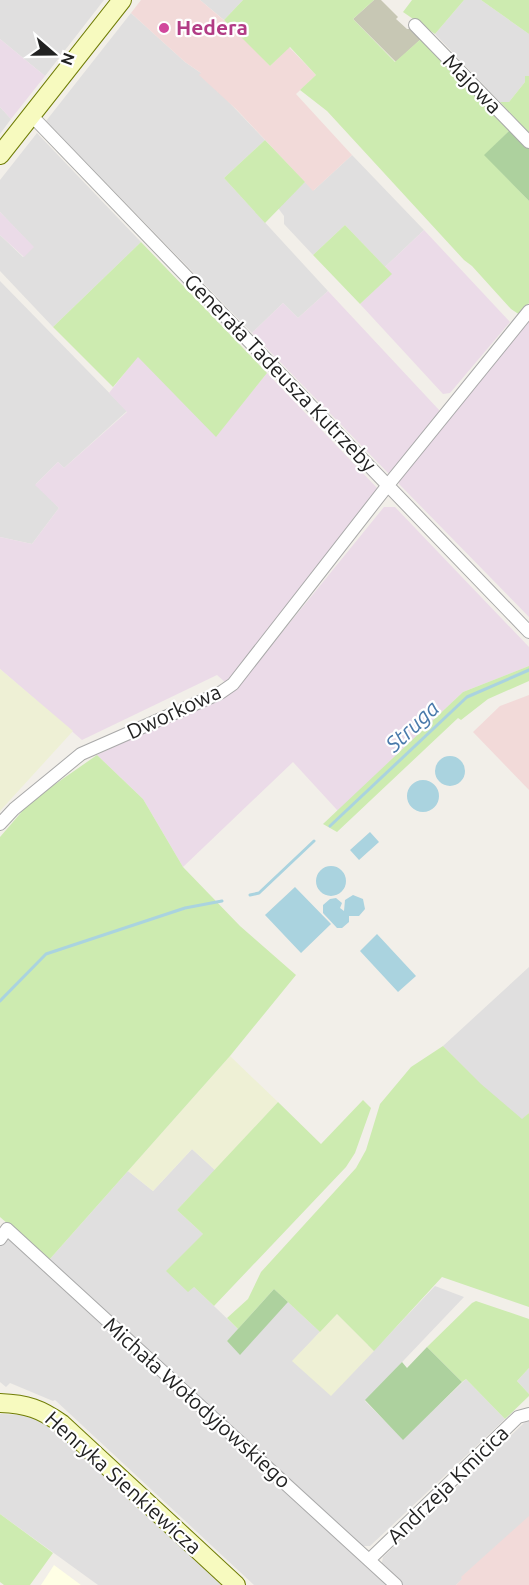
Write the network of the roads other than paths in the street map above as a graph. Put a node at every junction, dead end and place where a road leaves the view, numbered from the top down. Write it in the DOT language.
graph roads {
  1 [pos="122,0"];
  2 [pos="415,25"];
  3 [pos="31,115"];
  4 [pos="529,142"];
  5 [pos="0,155"];
  6 [pos="529,311"];
  7 [pos="388,485"];
  8 [pos="529,632"];
  9 [pos="0,824"];
  10 [pos="0,1239"];
  11 [pos="0,1403"];
  12 [pos="529,1414"];
  13 [pos="369,1560"];
  14 [pos="236,1585"];
  15 [pos="396,1585"];
  1 -- 3 [label="street"];
  2 -- 4 [label="street, Majowa"];
  3 -- 5 [label="street"];
  3 -- 7 [label="street, Generała Tadeusza Kutrzeby"];
  6 -- 7 [label="street, Dworkowa"];
  7 -- 8 [label="street, Generała Tadeusza Kutrzeby"];
  7 -- 9 [label="street, Dworkowa"];
  10 -- 13 [label="street, Michała Wołodyjowskiego"];
  11 -- 14 [label="street, Henryka Sienkiewicza"];
  12 -- 13 [label="street, Andrzeja Kmicica"];
  13 -- 15 [label="street, Michała Wołodyjowskiego"];
}
